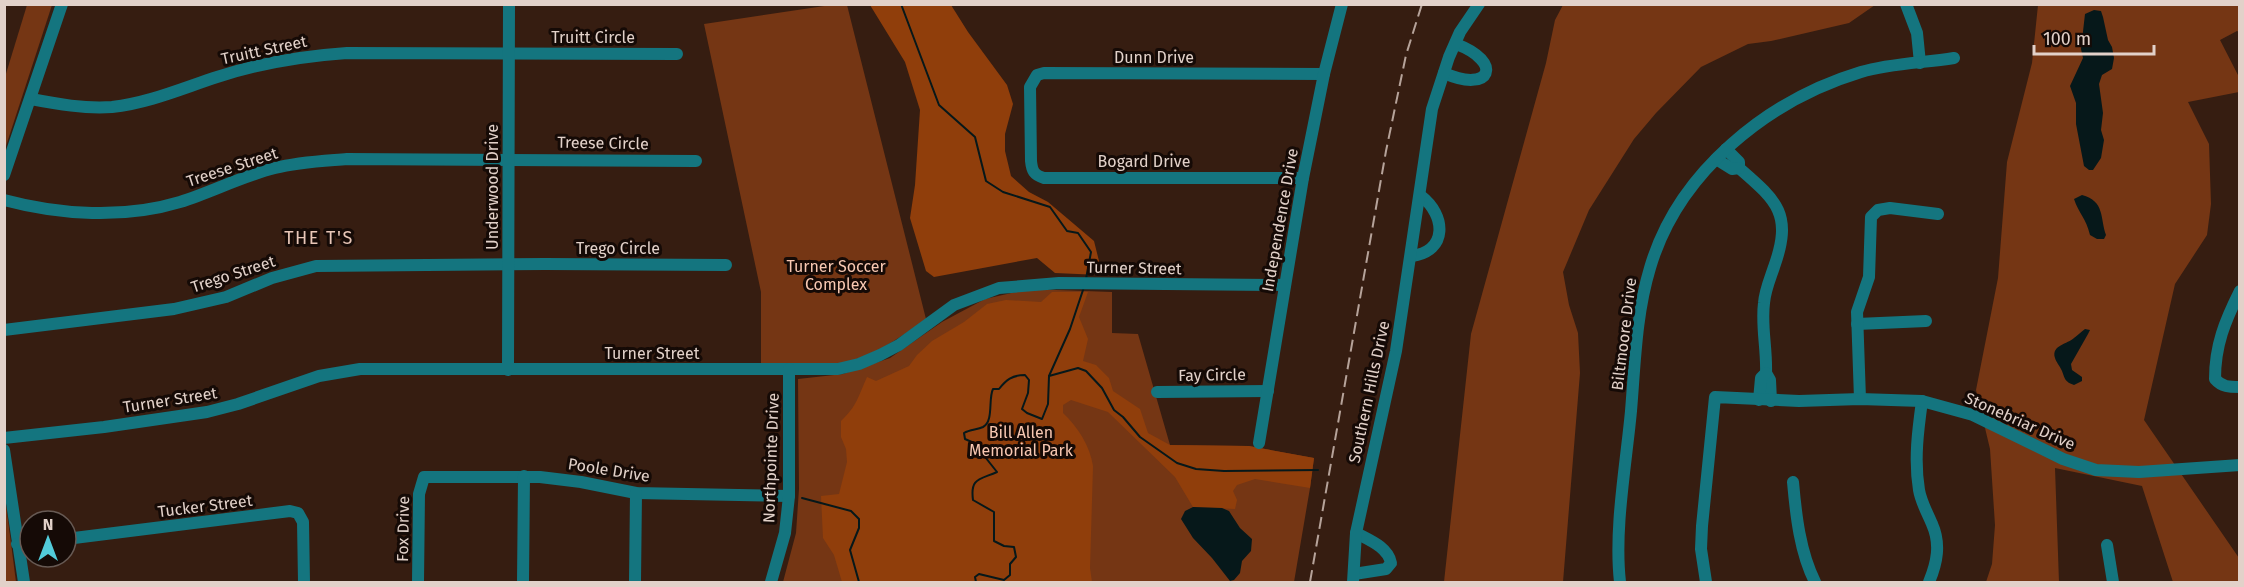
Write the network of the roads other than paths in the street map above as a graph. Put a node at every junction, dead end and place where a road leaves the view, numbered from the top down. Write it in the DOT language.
graph roads {
  1 [pos="62,4"];
  2 [pos="509,4"];
  3 [pos="1342,4"];
  4 [pos="1479,4"];
  5 [pos="1906,4"];
  6 [pos="1456,44"];
  7 [pos="509,53"];
  8 [pos="676,54"];
  9 [pos="1954,58"];
  10 [pos="1920,63"];
  11 [pos="1444,73"];
  12 [pos="1324,74"];
  13 [pos="31,99"];
  14 [pos="1031,126"];
  15 [pos="1726,149"];
  16 [pos="508,159"];
  17 [pos="1716,159"];
  18 [pos="696,160"];
  19 [pos="1739,168"];
  20 [pos="4,176"];
  21 [pos="1303,178"];
  22 [pos="1421,196"];
  23 [pos="4,200"];
  24 [pos="1938,214"];
  25 [pos="1412,256"];
  26 [pos="509,264"];
  27 [pos="726,265"];
  28 [pos="1286,285"];
  29 [pos="2240,291"];
  30 [pos="1926,321"];
  31 [pos="1857,324"];
  32 [pos="4,330"];
  33 [pos="789,369"];
  34 [pos="508,370"];
  35 [pos="2240,387"];
  36 [pos="1268,391"];
  37 [pos="1157,392"];
  38 [pos="1860,399"];
  39 [pos="1765,400"];
  40 [pos="1922,401"];
  41 [pos="4,438"];
  42 [pos="1259,442"];
  43 [pos="4,450"];
  44 [pos="2240,465"];
  45 [pos="524,476"];
  46 [pos="424,477"];
  47 [pos="1793,482"];
  48 [pos="636,493"];
  49 [pos="789,496"];
  50 [pos="1356,533"];
  51 [pos="78,537"];
  52 [pos="17,544"];
  53 [pos="2107,545"];
  54 [pos="1353,578"];
  55 [pos="24,582"];
  56 [pos="304,582"];
  57 [pos="418,582"];
  58 [pos="523,582"];
  59 [pos="635,582"];
  60 [pos="771,582"];
  61 [pos="1620,582"];
  62 [pos="1706,582"];
  63 [pos="1815,582"];
  64 [pos="1929,582"];
  65 [pos="2113,582"];
  1 -- 13 [label="street"];
  2 -- 7 [label="street, Underwood Drive"];
  3 -- 12 [label="street, Independence Drive"];
  4 -- 6 [label="street, Southern Hills Drive"];
  5 -- 10 [label="street"];
  6 -- 11 [label="street, Southern Hills Drive"];
  6 -- 11 [label="street"];
  7 -- 8 [label="street, Truitt Circle"];
  7 -- 13 [label="street, Truitt Street"];
  7 -- 16 [label="street, Underwood Drive"];
  9 -- 10 [label="street, Biltmoore Drive"];
  10 -- 15 [label="street, Biltmoore Drive"];
  11 -- 22 [label="street, Southern Hills Drive"];
  12 -- 14 [label="street, Dunn Drive"];
  12 -- 21 [label="street, Independence Drive"];
  13 -- 20 [label="street"];
  14 -- 21 [label="street, Bogard Drive"];
  15 -- 17 [label="street, Biltmoore Drive"];
  15 -- 19 [label="street"];
  16 -- 18 [label="street, Treese Circle"];
  16 -- 23 [label="street, Treese Street"];
  16 -- 26 [label="street, Underwood Drive"];
  17 -- 19 [label="street"];
  17 -- 61 [label="street, Biltmoore Drive"];
  19 -- 39 [label="street"];
  21 -- 28 [label="street, Independence Drive"];
  22 -- 25 [label="street, Southern Hills Drive"];
  22 -- 25 [label="street"];
  24 -- 31 [label="street"];
  25 -- 50 [label="street, Southern Hills Drive"];
  26 -- 27 [label="street, Trego Circle"];
  26 -- 32 [label="street, Trego Street"];
  26 -- 34 [label="street, Underwood Drive"];
  28 -- 33 [label="street, Turner Street"];
  28 -- 36 [label="street, Independence Drive"];
  29 -- 35 [label="street"];
  30 -- 31 [label="street"];
  31 -- 38 [label="street"];
  33 -- 34 [label="street, Turner Street"];
  33 -- 49 [label="street, Northpointe Drive"];
  34 -- 41 [label="street, Turner Street"];
  36 -- 37 [label="street, Fay Circle"];
  36 -- 42 [label="street, Independence Drive"];
  38 -- 39 [label="street, Stonebriar Drive"];
  38 -- 40 [label="street, Stonebriar Drive"];
  39 -- 62 [label="street, Stonebriar Drive"];
  40 -- 44 [label="street, Stonebriar Drive"];
  40 -- 64 [label="street"];
  43 -- 52 [label="street"];
  45 -- 46 [label="street, Poole Drive"];
  45 -- 48 [label="street, Poole Drive"];
  45 -- 58 [label="street"];
  46 -- 57 [label="street, Fox Drive"];
  47 -- 63 [label="street"];
  48 -- 49 [label="street, Poole Drive"];
  48 -- 59 [label="street"];
  49 -- 60 [label="street, Northpointe Drive"];
  50 -- 54 [label="street, Southern Hills Drive"];
  50 -- 54 [label="street, Southern Hills Drive"];
  51 -- 56 [label="street, Tucker Street"];
  52 -- 55 [label="street"];
  53 -- 65 [label="street"];
}
